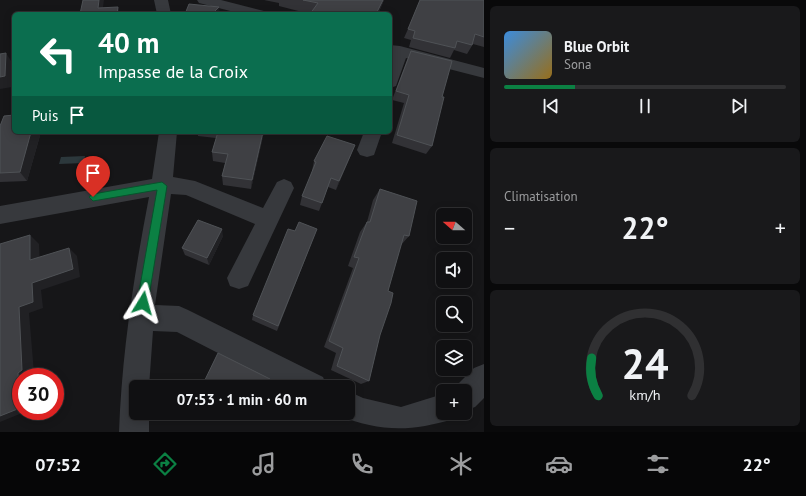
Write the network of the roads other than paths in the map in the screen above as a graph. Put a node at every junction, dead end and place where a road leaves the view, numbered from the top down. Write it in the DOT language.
graph roads {
  1 [pos="161,0"];
  2 [pos="204,0"];
  3 [pos="164,12"];
  4 [pos="251,12"];
  5 [pos="395,50"];
  6 [pos="392,69"];
  7 [pos="484,73"];
  8 [pos="168,134"];
  9 [pos="372,134"];
  10 [pos="367,150"];
  11 [pos="162,186"];
  12 [pos="284,188"];
  13 [pos="0,215"];
  14 [pos="269,220"];
  15 [pos="239,278"];
  16 [pos="140,318"];
  17 [pos="484,378"];
  18 [pos="299,380"];
  19 [pos="472,390"];
  20 [pos="355,409"];
  21 [pos="436,411"];
  22 [pos="134,432"];
  1 -- 3 [label="street"];
  2 -- 4 [label="street"];
  5 -- 6 [label="street"];
  5 -- 7 [label="street"];
  8 -- 11 [label="street"];
  9 -- 10 [label="street"];
  11 -- 13 [label="street"];
  11 -- 14 [label="street"];
  11 -- 16 [label="street"];
  12 -- 14 [label="street"];
  14 -- 15 [label="street"];
  16 -- 18 [label="street"];
  16 -- 22 [label="street"];
  17 -- 19 [label="street"];
  20 -- 21 [label="street"];
}
